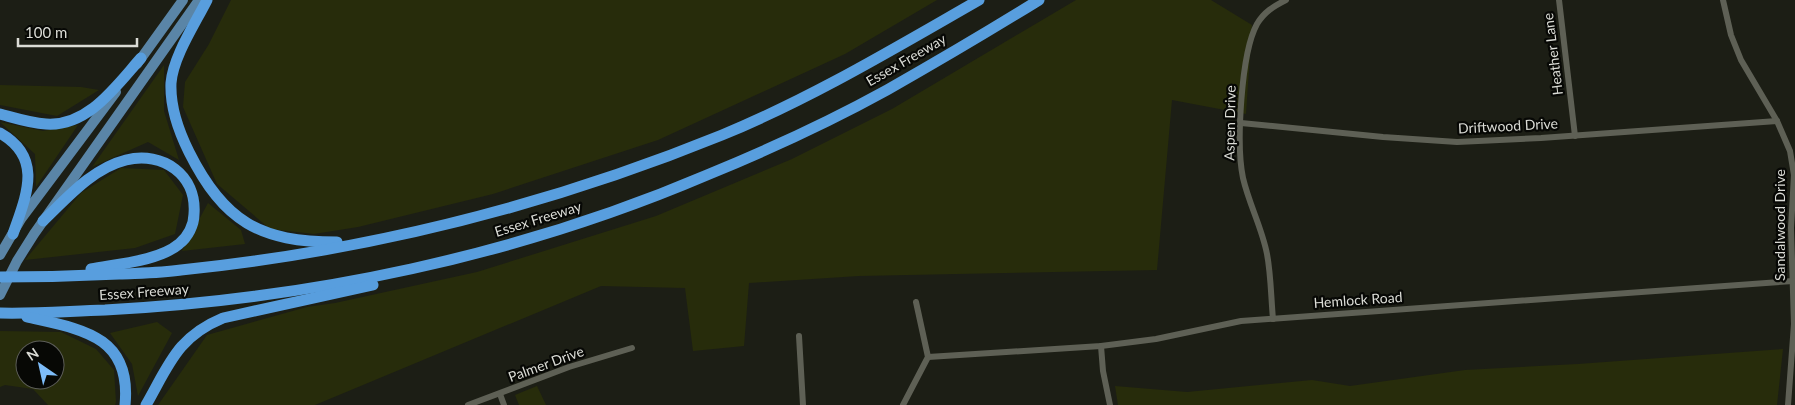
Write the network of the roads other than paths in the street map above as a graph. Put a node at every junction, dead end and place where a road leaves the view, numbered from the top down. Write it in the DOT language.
graph roads {
  1 [pos="183,0"];
  2 [pos="199,0"];
  3 [pos="207,0"];
  4 [pos="979,0"];
  5 [pos="1039,0"];
  6 [pos="1286,0"];
  7 [pos="1559,0"];
  8 [pos="1723,0"];
  9 [pos="141,58"];
  10 [pos="0,114"];
  11 [pos="1776,120"];
  12 [pos="1241,123"];
  13 [pos="0,133"];
  14 [pos="1575,136"];
  15 [pos="43,220"];
  16 [pos="420,230"];
  17 [pos="13,234"];
  18 [pos="0,255"];
  19 [pos="457,258"];
  20 [pos="0,277"];
  21 [pos="53,277"];
  22 [pos="1793,281"];
  23 [pos="0,295"];
  24 [pos="916,302"];
  25 [pos="0,313"];
  26 [pos="13,313"];
  27 [pos="1273,319"];
  28 [pos="799,336"];
  29 [pos="1101,346"];
  30 [pos="632,348"];
  31 [pos="928,357"];
  32 [pos="500,394"];
  33 [pos="125,405"];
  34 [pos="146,405"];
  35 [pos="468,405"];
  36 [pos="504,405"];
  37 [pos="803,405"];
  38 [pos="903,405"];
  39 [pos="1110,405"];
  40 [pos="1788,405"];
  1 -- 9 [label="main road"];
  2 -- 15 [label="main road"];
  3 -- 16 [label="highway"];
  4 -- 16 [label="highway, Essex Freeway"];
  5 -- 19 [label="highway, Essex Freeway"];
  6 -- 12 [label="street, Aspen Drive"];
  7 -- 14 [label="street, Heather Lane"];
  8 -- 11 [label="street, Sandalwood Drive"];
  9 -- 10 [label="highway"];
  9 -- 17 [label="main road"];
  11 -- 14 [label="street, Driftwood Drive"];
  11 -- 22 [label="street, Sandalwood Drive"];
  12 -- 14 [label="street, Driftwood Drive"];
  12 -- 27 [label="street, Aspen Drive"];
  13 -- 17 [label="highway"];
  15 -- 21 [label="highway"];
  15 -- 23 [label="main road"];
  16 -- 21 [label="highway, Essex Freeway"];
  17 -- 18 [label="main road"];
  19 -- 26 [label="highway, Essex Freeway"];
  19 -- 34 [label="highway"];
  20 -- 21 [label="highway, Essex Freeway"];
  22 -- 27 [label="street, Hemlock Road"];
  22 -- 40 [label="street, Sandalwood Drive"];
  24 -- 31 [label="street"];
  25 -- 26 [label="highway, Essex Freeway"];
  26 -- 33 [label="highway"];
  27 -- 29 [label="street, Hemlock Road"];
  28 -- 37 [label="street"];
  29 -- 31 [label="street, Hemlock Road"];
  29 -- 39 [label="street"];
  30 -- 32 [label="street, Palmer Drive"];
  31 -- 38 [label="street"];
  32 -- 35 [label="street, Palmer Drive"];
  32 -- 36 [label="street"];
}
